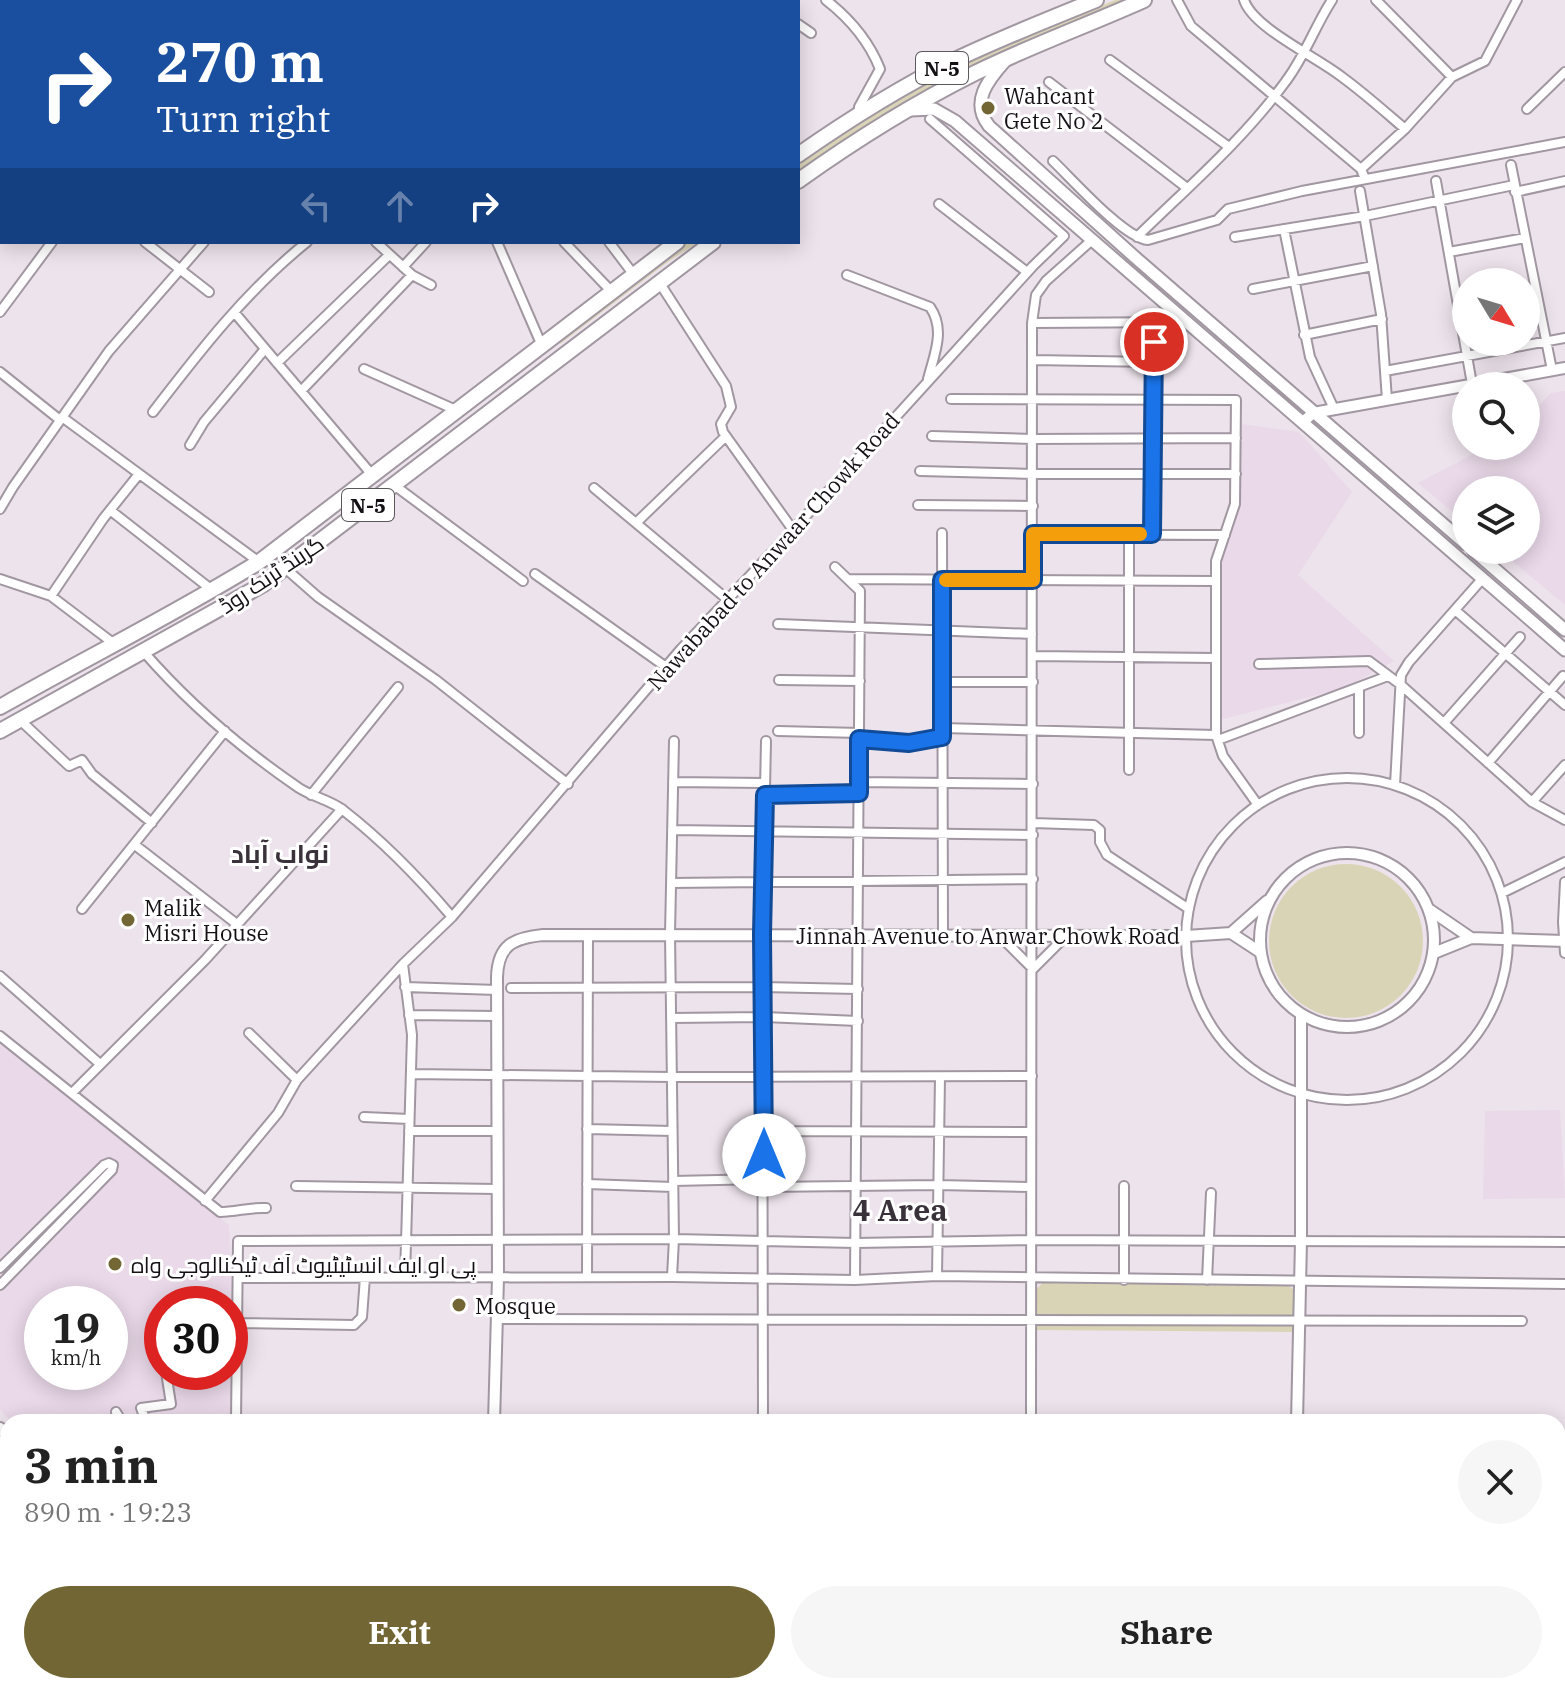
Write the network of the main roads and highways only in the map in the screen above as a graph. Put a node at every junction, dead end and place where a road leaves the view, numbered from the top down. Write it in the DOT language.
graph roads {
  1 [pos="1096,0"];
  2 [pos="1144,0"];
  3 [pos="1077,3"];
  4 [pos="1008,58"];
  5 [pos="903,112"];
  6 [pos="800,154"];
  7 [pos="800,180"];
  8 [pos="674,244"];
  9 [pos="710,244"];
  10 [pos="1137,259"];
  11 [pos="1128,271"];
  12 [pos="542,346"];
  13 [pos="555,361"];
  14 [pos="1382,471"];
  15 [pos="1372,482"];
  16 [pos="1452,532"];
  17 [pos="1489,564"];
  18 [pos="1565,630"];
  19 [pos="1565,650"];
  20 [pos="0,707"];
  21 [pos="0,731"];
  1 -- 3 [label="highway, N-5"];
  2 -- 4 [label="highway, N-5"];
  3 -- 6 [label="highway, N-5"];
  4 -- 5 [label="highway, N-5"];
  4 -- 10 [label="main road"];
  5 -- 7 [label="highway, N-5"];
  5 -- 11 [label="main road"];
  8 -- 12 [label="highway, گرینڈ ٹرنک روڈ / N-5"];
  9 -- 13 [label="highway, گرینڈ ٹرنک روڈ / N-5"];
  10 -- 11 [label="main road"];
  10 -- 14 [label="main road"];
  11 -- 15 [label="main road"];
  12 -- 13 [label="highway"];
  12 -- 20 [label="highway, گرینڈ ٹرنک روڈ / N-5"];
  13 -- 21 [label="highway, گرینڈ ٹرنک روڈ / N-5"];
  14 -- 15 [label="main road"];
  14 -- 16 [label="main road"];
  15 -- 19 [label="main road"];
  17 -- 18 [label="main road"];
}
